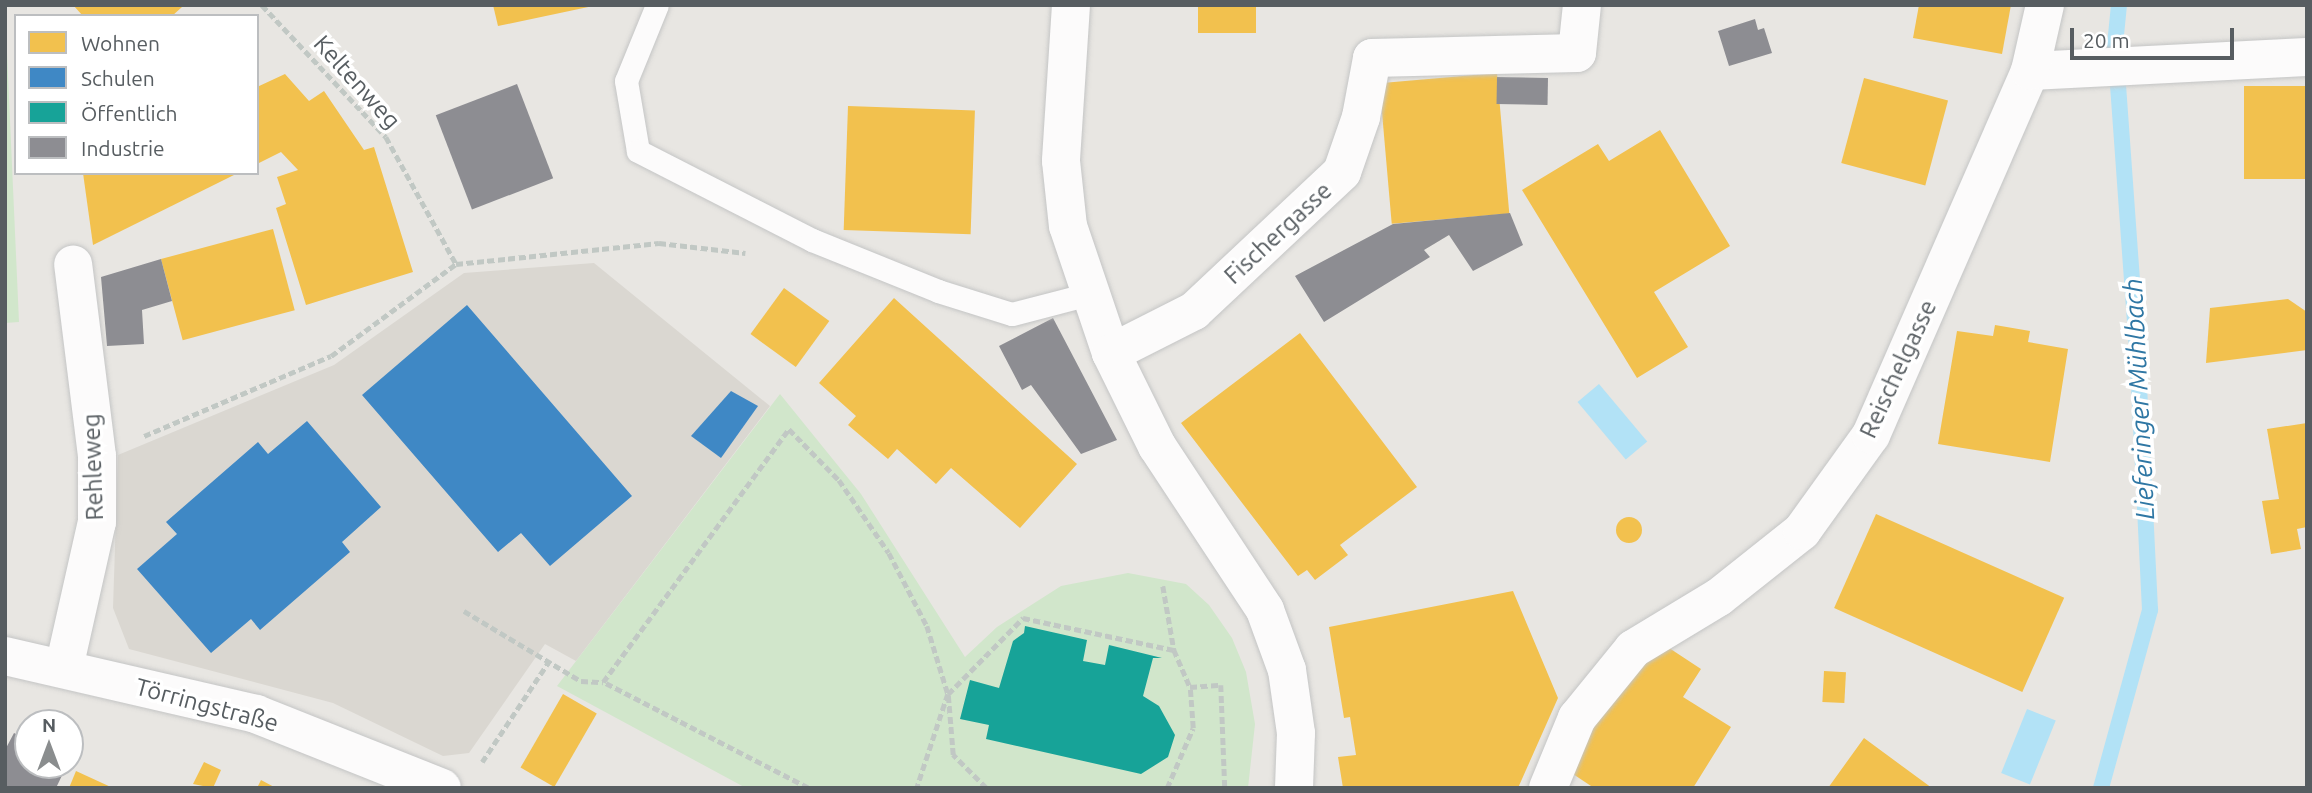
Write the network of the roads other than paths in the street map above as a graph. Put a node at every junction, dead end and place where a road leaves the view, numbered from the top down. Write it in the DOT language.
graph roads {
  1 [pos="657,5"];
  2 [pos="1071,5"];
  3 [pos="1582,5"];
  4 [pos="2045,5"];
  5 [pos="2307,57"];
  6 [pos="2030,71"];
  7 [pos="73,264"];
  8 [pos="1089,294"];
  9 [pos="1111,353"];
  10 [pos="8,667"];
  11 [pos="64,668"];
  12 [pos="442,788"];
  13 [pos="1294,788"];
  14 [pos="1548,788"];
  1 -- 8 [label="lane"];
  2 -- 8 [label="street"];
  3 -- 9 [label="street, Fischergasse"];
  4 -- 6 [label="street, Reischelgasse"];
  5 -- 6 [label="street"];
  6 -- 14 [label="street, Reischelgasse"];
  7 -- 11 [label="street, Rehleweg"];
  8 -- 9 [label="street"];
  9 -- 13 [label="street"];
  10 -- 11 [label="street, Törringstraße"];
  11 -- 12 [label="street, Törringstraße"];
}
